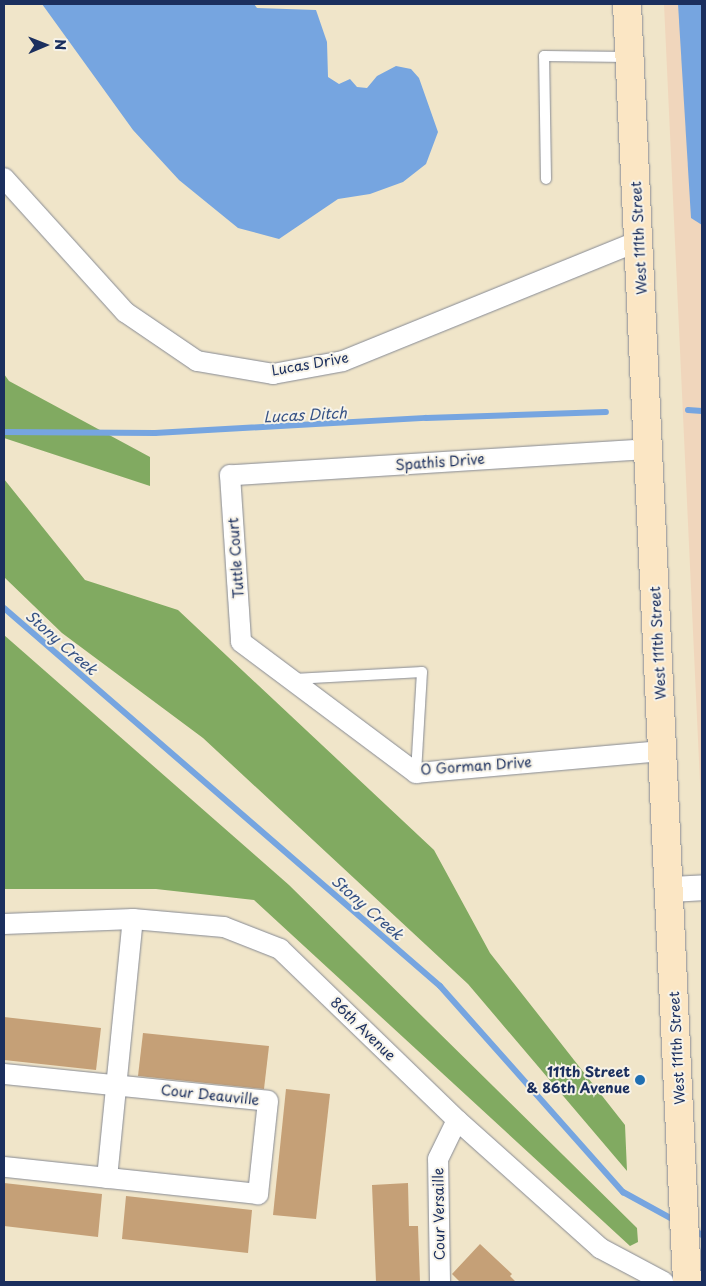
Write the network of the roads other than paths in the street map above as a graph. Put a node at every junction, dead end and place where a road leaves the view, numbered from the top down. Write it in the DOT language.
graph roads {
  1 [pos="627,4"];
  2 [pos="630,57"];
  3 [pos="4,178"];
  4 [pos="546,179"];
  5 [pos="639,241"];
  6 [pos="649,449"];
  7 [pos="230,475"];
  8 [pos="241,642"];
  9 [pos="291,679"];
  10 [pos="663,751"];
  11 [pos="416,773"];
  12 [pos="702,887"];
  13 [pos="669,889"];
  14 [pos="133,919"];
  15 [pos="4,924"];
  16 [pos="4,1074"];
  17 [pos="116,1085"];
  18 [pos="457,1120"];
  19 [pos="4,1167"];
  20 [pos="106,1178"];
  21 [pos="440,1282"];
  22 [pos="664,1282"];
  23 [pos="688,1282"];
  1 -- 2 [label="main road, West 111th Street"];
  2 -- 4 [label="lane"];
  2 -- 5 [label="main road, West 111th Street"];
  3 -- 5 [label="street, Lucas Drive"];
  5 -- 6 [label="main road, West 111th Street"];
  6 -- 7 [label="street, Spathis Drive"];
  6 -- 10 [label="main road, West 111th Street"];
  7 -- 8 [label="street, Tuttle Court"];
  8 -- 9 [label="street, O Gorman Drive"];
  9 -- 11 [label="street, O Gorman Drive"];
  9 -- 11 [label="lane"];
  10 -- 11 [label="street, O Gorman Drive"];
  10 -- 13 [label="main road, West 111th Street"];
  12 -- 13 [label="street"];
  13 -- 23 [label="main road, West 111th Street"];
  14 -- 15 [label="street, 86th Avenue"];
  14 -- 17 [label="street"];
  14 -- 18 [label="street, 86th Avenue"];
  16 -- 17 [label="street, Cour Deauville"];
  17 -- 20 [label="street"];
  17 -- 20 [label="street, Cour Deauville"];
  18 -- 21 [label="street, Cour Versaille"];
  18 -- 22 [label="street, 86th Avenue"];
  19 -- 20 [label="street, Cour Deauville"];
}
